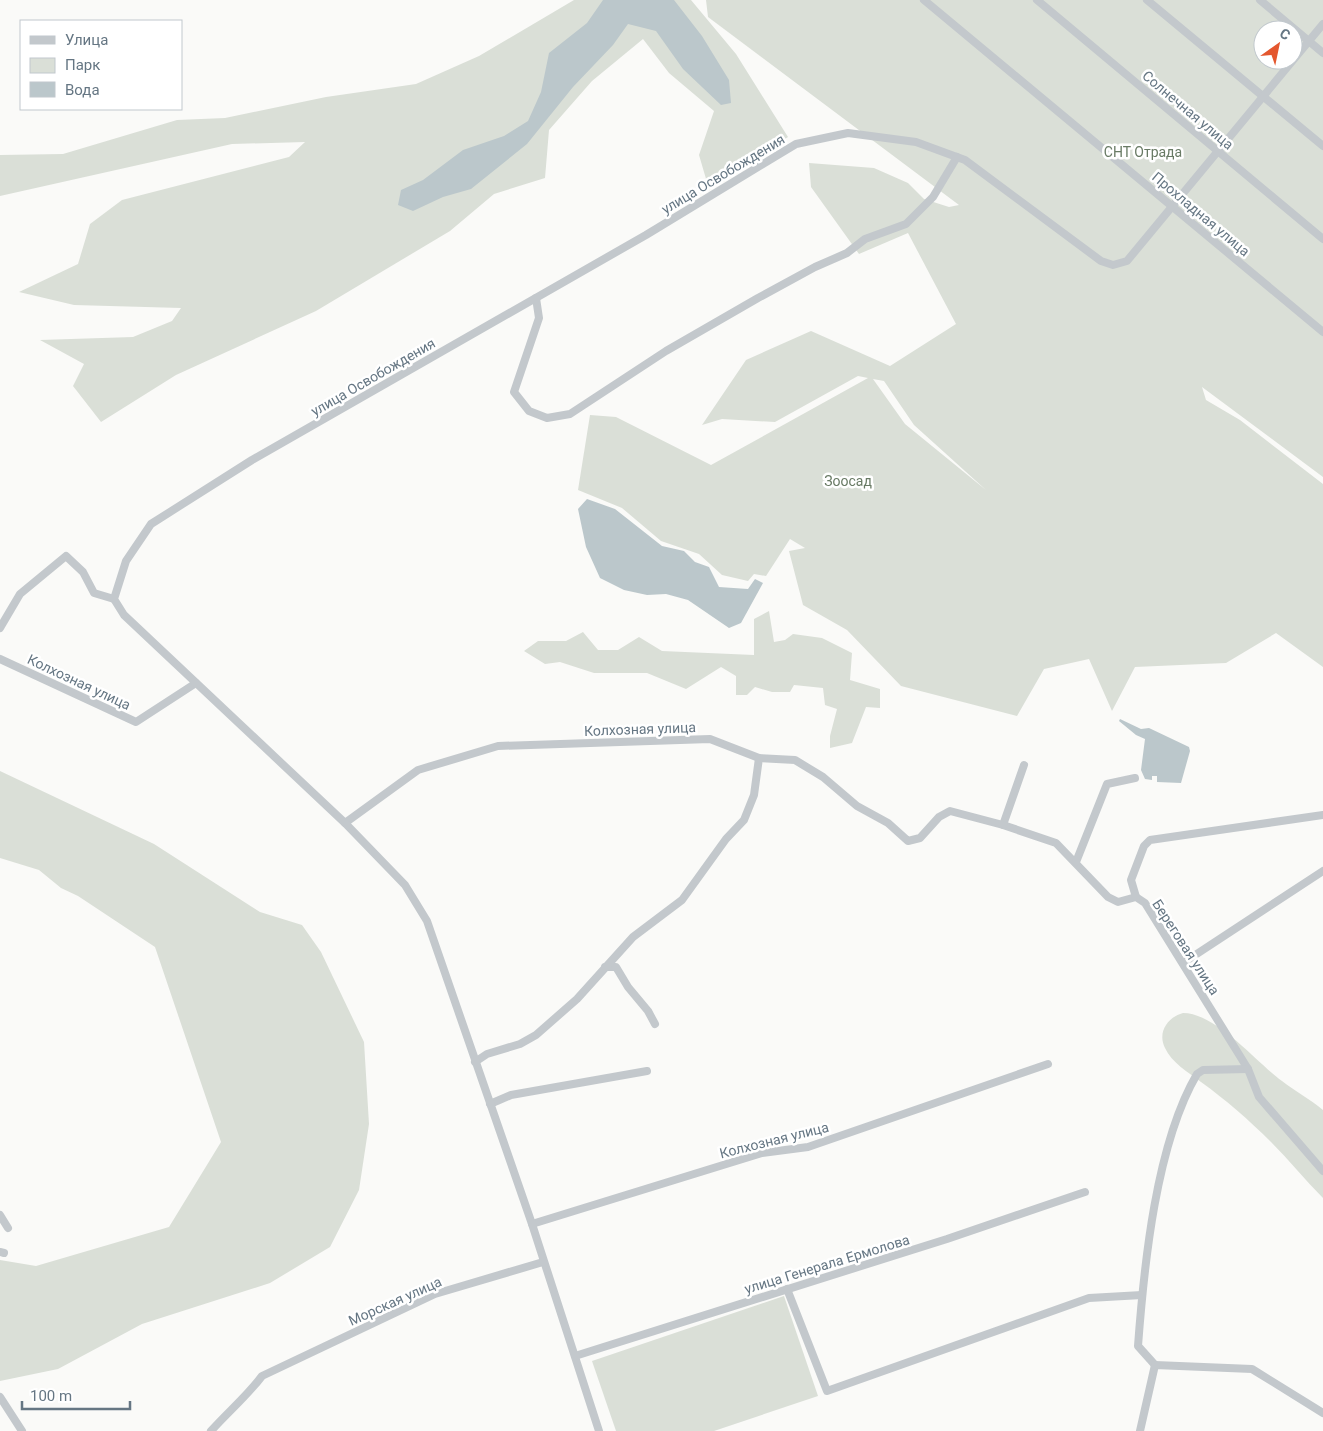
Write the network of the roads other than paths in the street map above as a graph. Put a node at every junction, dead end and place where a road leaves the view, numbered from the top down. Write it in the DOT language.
graph roads {
  1 [pos="924,0"];
  2 [pos="1037,0"];
  3 [pos="1147,0"];
  4 [pos="1260,0"];
  5 [pos="1323,24"];
  6 [pos="1309,41"];
  7 [pos="1323,53"];
  8 [pos="1263,96"];
  9 [pos="1323,146"];
  10 [pos="1218,151"];
  11 [pos="957,157"];
  12 [pos="1172,207"];
  13 [pos="1323,239"];
  14 [pos="536,298"];
  15 [pos="1323,332"];
  16 [pos="114,599"];
  17 [pos="0,628"];
  18 [pos="0,658"];
  19 [pos="196,683"];
  20 [pos="759,758"];
  21 [pos="1024,765"];
  22 [pos="1135,778"];
  23 [pos="1323,815"];
  24 [pos="345,823"];
  25 [pos="1003,825"];
  26 [pos="1076,862"];
  27 [pos="1323,871"];
  28 [pos="1136,897"];
  29 [pos="1183,963"];
  30 [pos="606,966"];
  31 [pos="655,1024"];
  32 [pos="475,1062"];
  33 [pos="1048,1064"];
  34 [pos="1248,1069"];
  35 [pos="647,1071"];
  36 [pos="490,1104"];
  37 [pos="1323,1171"];
  38 [pos="1085,1192"];
  39 [pos="0,1215"];
  40 [pos="532,1224"];
  41 [pos="8,1228"];
  42 [pos="543,1262"];
  43 [pos="787,1289"];
  44 [pos="1142,1295"];
  45 [pos="575,1356"];
  46 [pos="1155,1365"];
  47 [pos="0,1397"];
  48 [pos="1323,1413"];
  49 [pos="22,1431"];
  50 [pos="211,1431"];
  51 [pos="599,1431"];
  52 [pos="1140,1431"];
  1 -- 12 [label="street, Прохладная улица"];
  2 -- 10 [label="street, Солнечная улица"];
  3 -- 8 [label="street"];
  4 -- 6 [label="street"];
  5 -- 6 [label="street, улица Освобождения"];
  6 -- 7 [label="street"];
  6 -- 8 [label="street, улица Освобождения"];
  8 -- 9 [label="street"];
  8 -- 10 [label="street, улица Освобождения"];
  10 -- 12 [label="street, улица Освобождения"];
  10 -- 13 [label="street, Солнечная улица"];
  11 -- 12 [label="street, улица Освобождения"];
  11 -- 14 [label="street, улица Освобождения"];
  11 -- 14 [label="street"];
  12 -- 15 [label="street, Прохладная улица"];
  14 -- 16 [label="street, улица Освобождения"];
  16 -- 17 [label="street"];
  16 -- 19 [label="street"];
  18 -- 19 [label="street, Колхозная улица"];
  19 -- 24 [label="street"];
  20 -- 24 [label="street, Колхозная улица"];
  20 -- 25 [label="street, Колхозная улица"];
  20 -- 30 [label="street"];
  21 -- 25 [label="street"];
  22 -- 26 [label="street"];
  23 -- 28 [label="street"];
  24 -- 32 [label="street"];
  25 -- 26 [label="street, Береговая улица"];
  26 -- 28 [label="street, Береговая улица"];
  27 -- 29 [label="street"];
  28 -- 29 [label="street, Береговая улица"];
  29 -- 34 [label="street, Береговая улица"];
  30 -- 31 [label="street"];
  30 -- 32 [label="street"];
  32 -- 36 [label="street"];
  33 -- 40 [label="street, Колхозная улица"];
  34 -- 37 [label="street, Береговая улица"];
  34 -- 44 [label="street"];
  35 -- 36 [label="street"];
  36 -- 40 [label="street"];
  38 -- 43 [label="street, улица Генерала Ермолова"];
  39 -- 41 [label="street"];
  40 -- 42 [label="street"];
  42 -- 45 [label="street"];
  42 -- 50 [label="street, Морская улица"];
  43 -- 44 [label="street"];
  43 -- 45 [label="street, улица Генерала Ермолова"];
  44 -- 46 [label="street"];
  45 -- 51 [label="street"];
  46 -- 48 [label="street"];
  46 -- 52 [label="street"];
  47 -- 49 [label="street"];
}
